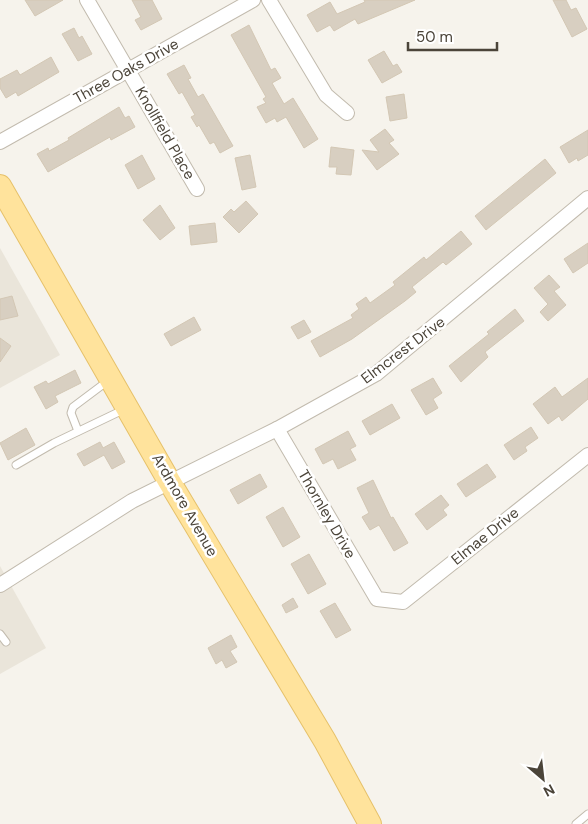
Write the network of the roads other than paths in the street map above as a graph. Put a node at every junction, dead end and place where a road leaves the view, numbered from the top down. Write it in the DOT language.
graph roads {
  1 [pos="87,0"];
  2 [pos="252,0"];
  3 [pos="269,0"];
  4 [pos="128,70"];
  5 [pos="346,113"];
  6 [pos="0,142"];
  7 [pos="0,186"];
  8 [pos="197,189"];
  9 [pos="588,198"];
  10 [pos="112,379"];
  11 [pos="128,408"];
  12 [pos="277,429"];
  13 [pos="78,432"];
  14 [pos="588,454"];
  15 [pos="16,465"];
  16 [pos="169,480"];
  17 [pos="0,585"];
  18 [pos="377,599"];
  19 [pos="0,634"];
  20 [pos="6,642"];
  21 [pos="588,814"];
  22 [pos="370,824"];
  23 [pos="576,824"];
  1 -- 4 [label="street, Knollfield Place"];
  2 -- 4 [label="street, Three Oaks Drive"];
  3 -- 5 [label="street"];
  4 -- 6 [label="street, Three Oaks Drive"];
  4 -- 8 [label="street, Knollfield Place"];
  7 -- 10 [label="main road, Ardmore Avenue"];
  9 -- 12 [label="street, Elmcrest Drive"];
  10 -- 11 [label="main road, Ardmore Avenue"];
  10 -- 13 [label="lane"];
  11 -- 13 [label="lane"];
  11 -- 16 [label="main road, Ardmore Avenue"];
  12 -- 16 [label="street, Elmcrest Drive"];
  12 -- 18 [label="street, Thornley Drive"];
  13 -- 15 [label="lane"];
  14 -- 18 [label="street, Elmae Drive"];
  16 -- 17 [label="street, Elmcrest Drive"];
  16 -- 22 [label="main road, Ardmore Avenue"];
  19 -- 20 [label="lane"];
  21 -- 23 [label="lane"];
}
